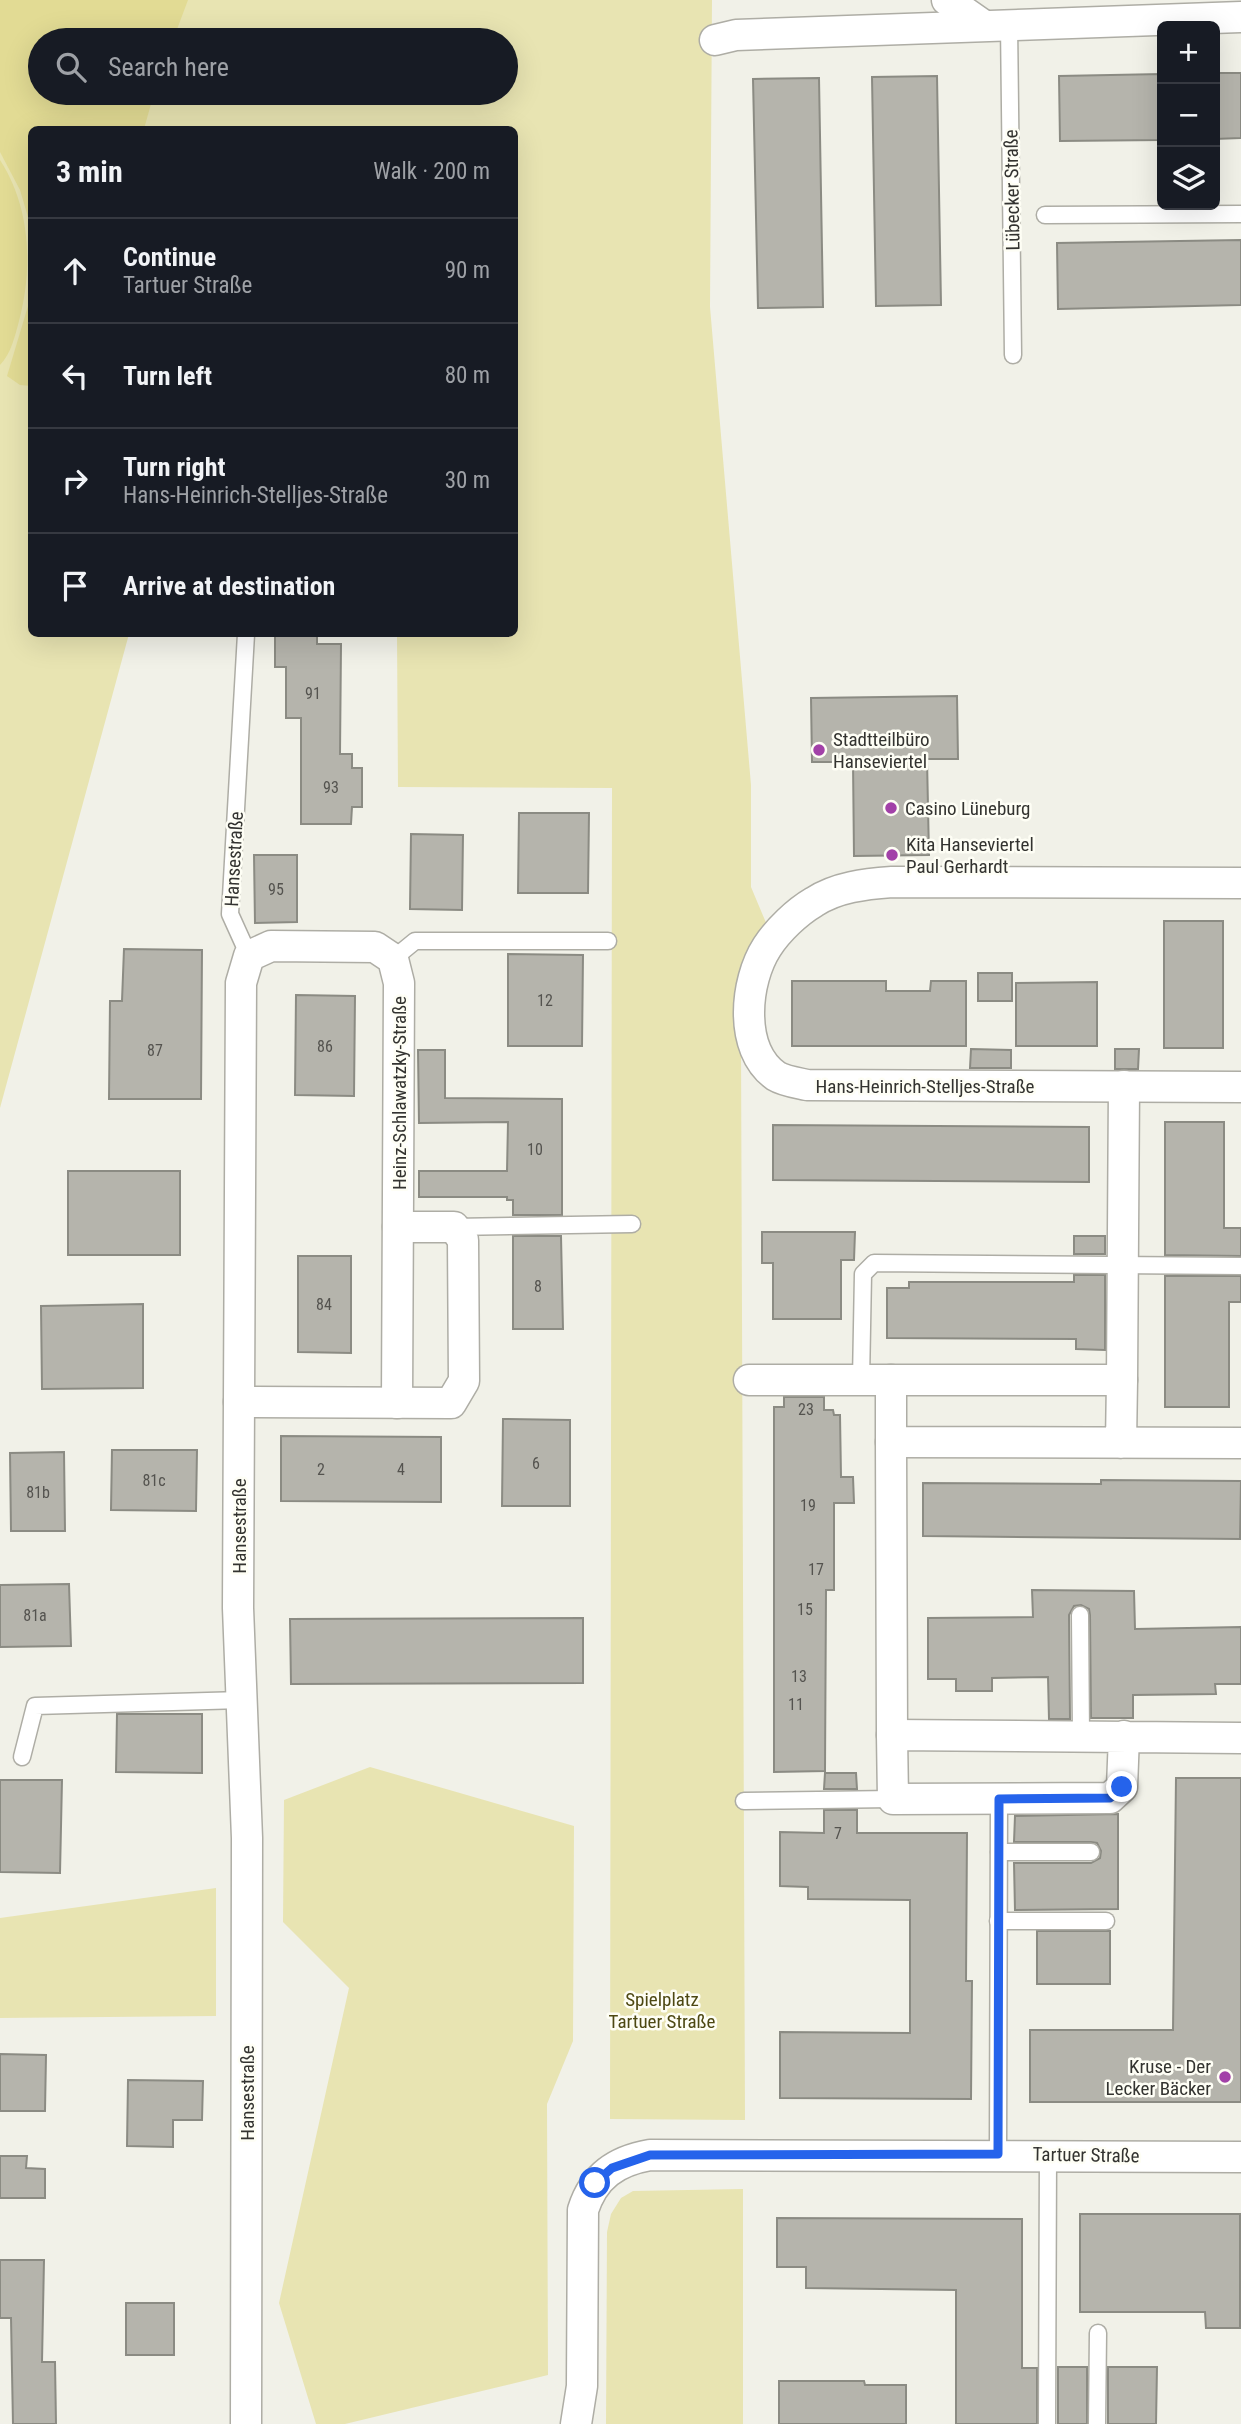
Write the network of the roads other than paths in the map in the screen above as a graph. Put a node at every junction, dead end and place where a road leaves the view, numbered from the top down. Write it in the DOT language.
graph roads {
  1 [pos="947,0"];
  2 [pos="1241,17"];
  3 [pos="996,25"];
  4 [pos="715,40"];
  5 [pos="1241,214"];
  6 [pos="1045,215"];
  7 [pos="1013,355"];
  8 [pos="246,637"];
  9 [pos="1241,883"];
  10 [pos="608,941"];
  11 [pos="249,956"];
  12 [pos="393,959"];
  13 [pos="1124,1086"];
  14 [pos="1241,1087"];
  15 [pos="632,1224"];
  16 [pos="398,1227"];
  17 [pos="454,1227"];
  18 [pos="1123,1265"];
  19 [pos="1241,1266"];
  20 [pos="749,1380"];
  21 [pos="861,1380"];
  22 [pos="891,1380"];
  23 [pos="1122,1380"];
  24 [pos="239,1402"];
  25 [pos="397,1403"];
  26 [pos="891,1442"];
  27 [pos="1121,1443"];
  28 [pos="1241,1443"];
  29 [pos="1080,1615"];
  30 [pos="242,1700"];
  31 [pos="892,1735"];
  32 [pos="1081,1735"];
  33 [pos="1124,1736"];
  34 [pos="1241,1738"];
  35 [pos="22,1757"];
  36 [pos="893,1799"];
  37 [pos="999,1799"];
  38 [pos="744,1801"];
  39 [pos="999,1852"];
  40 [pos="1091,1852"];
  41 [pos="998,1921"];
  42 [pos="1106,1921"];
  43 [pos="998,2154"];
  44 [pos="1048,2154"];
  45 [pos="1241,2157"];
  46 [pos="1098,2333"];
  47 [pos="246,2424"];
  48 [pos="576,2424"];
  49 [pos="1047,2424"];
  50 [pos="1097,2424"];
  1 -- 3 [label="street"];
  2 -- 3 [label="street"];
  3 -- 4 [label="street"];
  3 -- 7 [label="lane, Lübecker Straße"];
  5 -- 6 [label="lane, Lübecker Straße"];
  8 -- 11 [label="lane, Hansestraße"];
  9 -- 13 [label="street, Hans-Heinrich-Stelljes-Straße"];
  10 -- 12 [label="lane"];
  11 -- 12 [label="street"];
  11 -- 24 [label="street, Hansestraße"];
  12 -- 16 [label="street, Heinz-Schlawatzky-Straße"];
  13 -- 14 [label="street, Hans-Heinrich-Stelljes-Straße"];
  13 -- 18 [label="street"];
  15 -- 17 [label="lane"];
  16 -- 17 [label="street"];
  16 -- 25 [label="street, Heinz-Schlawatzky-Straße"];
  17 -- 25 [label="street"];
  18 -- 19 [label="lane"];
  18 -- 21 [label="lane"];
  18 -- 23 [label="street"];
  20 -- 21 [label="street"];
  21 -- 22 [label="street"];
  22 -- 23 [label="street"];
  22 -- 26 [label="street"];
  23 -- 27 [label="street"];
  24 -- 25 [label="street"];
  24 -- 30 [label="street, Hansestraße"];
  26 -- 27 [label="street"];
  26 -- 31 [label="street"];
  27 -- 28 [label="street"];
  29 -- 32 [label="lane"];
  30 -- 35 [label="lane"];
  30 -- 47 [label="street, Hansestraße"];
  31 -- 32 [label="street"];
  31 -- 36 [label="street"];
  32 -- 33 [label="street"];
  33 -- 34 [label="street"];
  33 -- 37 [label="street"];
  36 -- 37 [label="street"];
  36 -- 38 [label="lane"];
  37 -- 39 [label="lane"];
  39 -- 40 [label="lane"];
  39 -- 41 [label="lane"];
  41 -- 42 [label="lane"];
  41 -- 43 [label="lane"];
  43 -- 44 [label="street, Tartuer Straße"];
  43 -- 48 [label="street, Tartuer Straße"];
  44 -- 45 [label="street, Tartuer Straße"];
  44 -- 49 [label="lane"];
  46 -- 50 [label="lane"];
}
